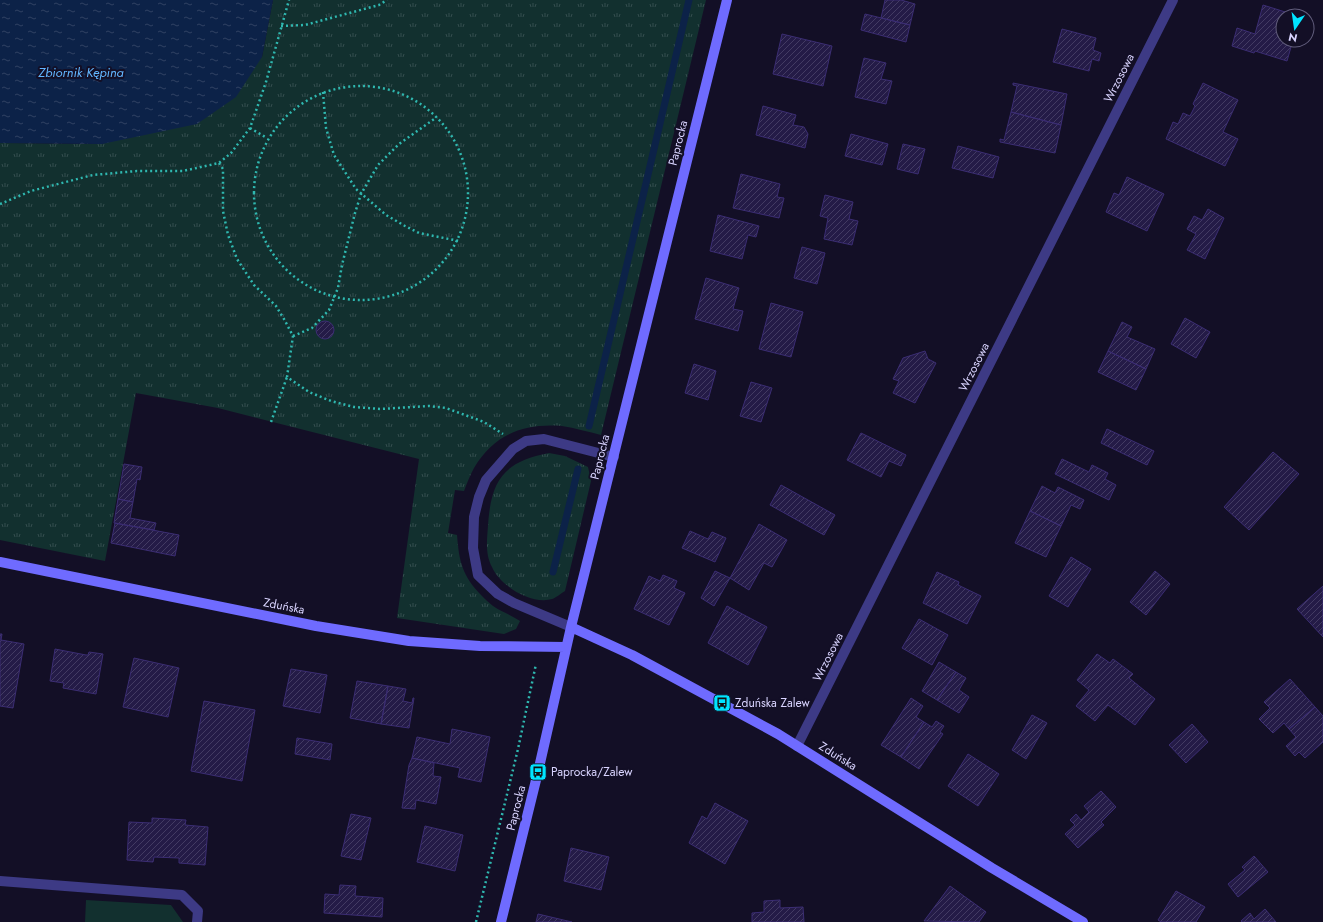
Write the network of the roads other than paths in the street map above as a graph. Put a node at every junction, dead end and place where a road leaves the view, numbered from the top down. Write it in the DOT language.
graph roads {
  1 [pos="727,0"];
  2 [pos="1173,0"];
  3 [pos="614,457"];
  4 [pos="0,562"];
  5 [pos="571,627"];
  6 [pos="566,647"];
  7 [pos="797,746"];
  8 [pos="0,881"];
  9 [pos="197,922"];
  10 [pos="501,922"];
  11 [pos="1083,922"];
  1 -- 3 [label="street, Paprocka"];
  2 -- 7 [label="street, Wrzosowa"];
  3 -- 5 [label="street, Paprocka"];
  3 -- 5 [label="street"];
  4 -- 6 [label="street, Zduńska"];
  5 -- 6 [label="street, Paprocka"];
  5 -- 7 [label="street, Zduńska"];
  6 -- 10 [label="street, Paprocka"];
  7 -- 11 [label="street, Zduńska"];
  8 -- 9 [label="street"];
}
